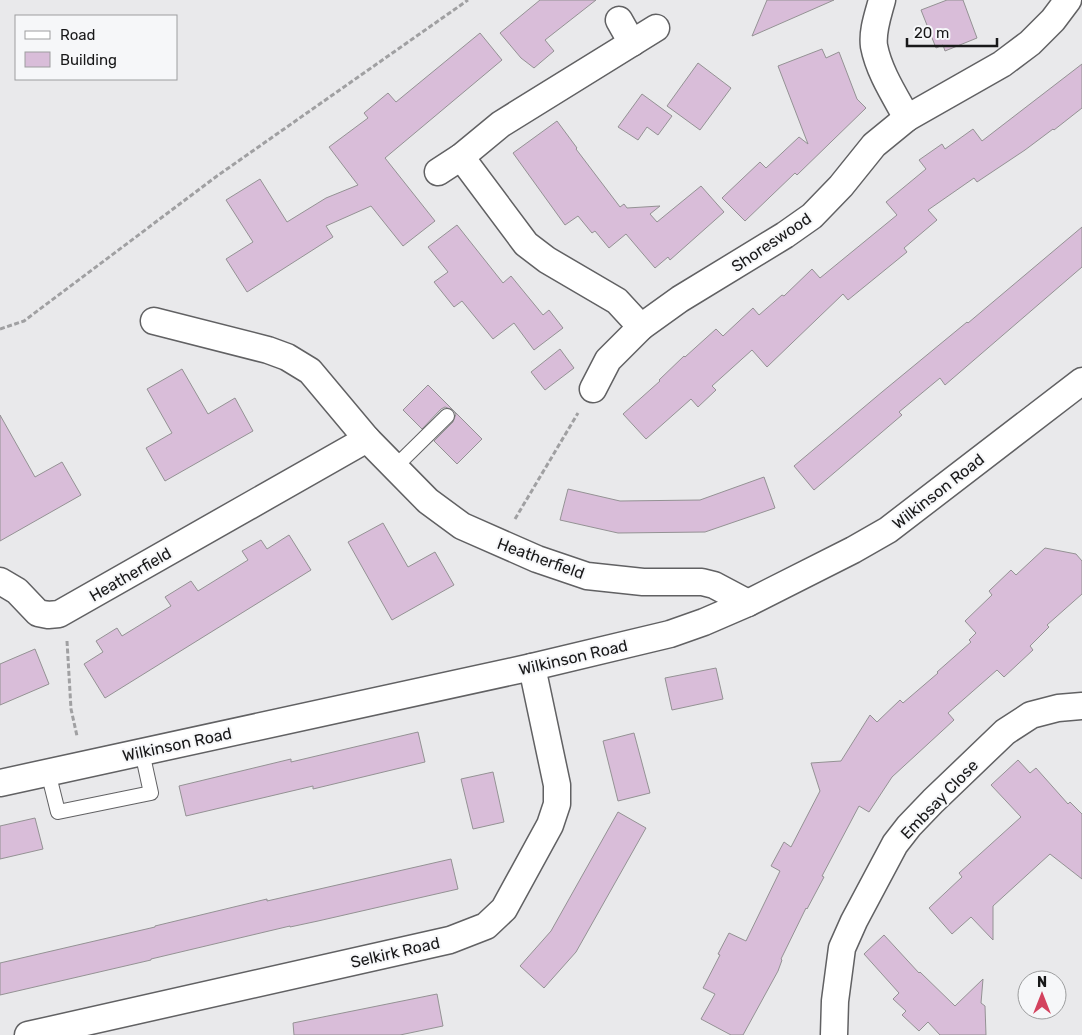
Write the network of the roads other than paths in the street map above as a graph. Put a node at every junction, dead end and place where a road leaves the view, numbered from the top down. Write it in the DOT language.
graph roads {
  1 [pos="882,0"];
  2 [pos="1068,0"];
  3 [pos="619,20"];
  4 [pos="656,28"];
  5 [pos="632,43"];
  6 [pos="907,118"];
  7 [pos="461,157"];
  8 [pos="438,172"];
  9 [pos="154,321"];
  10 [pos="641,328"];
  11 [pos="1082,380"];
  12 [pos="593,388"];
  13 [pos="447,416"];
  14 [pos="367,439"];
  15 [pos="395,467"];
  16 [pos="0,581"];
  17 [pos="748,603"];
  18 [pos="532,667"];
  19 [pos="1082,706"];
  20 [pos="142,752"];
  21 [pos="48,772"];
  22 [pos="0,783"];
  23 [pos="28,1035"];
  24 [pos="834,1035"];
  1 -- 6 [label="street"];
  2 -- 6 [label="street, Shoreswood"];
  3 -- 5 [label="street"];
  4 -- 5 [label="street"];
  5 -- 7 [label="street"];
  6 -- 10 [label="street, Shoreswood"];
  7 -- 8 [label="street"];
  7 -- 10 [label="street"];
  9 -- 14 [label="street, Heatherfield"];
  10 -- 12 [label="street, Shoreswood"];
  11 -- 17 [label="street, Wilkinson Road"];
  13 -- 15 [label="lane"];
  14 -- 15 [label="street, Heatherfield"];
  14 -- 16 [label="street, Heatherfield"];
  15 -- 17 [label="street, Heatherfield"];
  17 -- 18 [label="street, Wilkinson Road"];
  18 -- 20 [label="street, Wilkinson Road"];
  18 -- 23 [label="street, Selkirk Road"];
  19 -- 24 [label="street, Embsay Close"];
  20 -- 21 [label="street, Wilkinson Road"];
  20 -- 21 [label="lane"];
  21 -- 22 [label="street, Wilkinson Road"];
}
